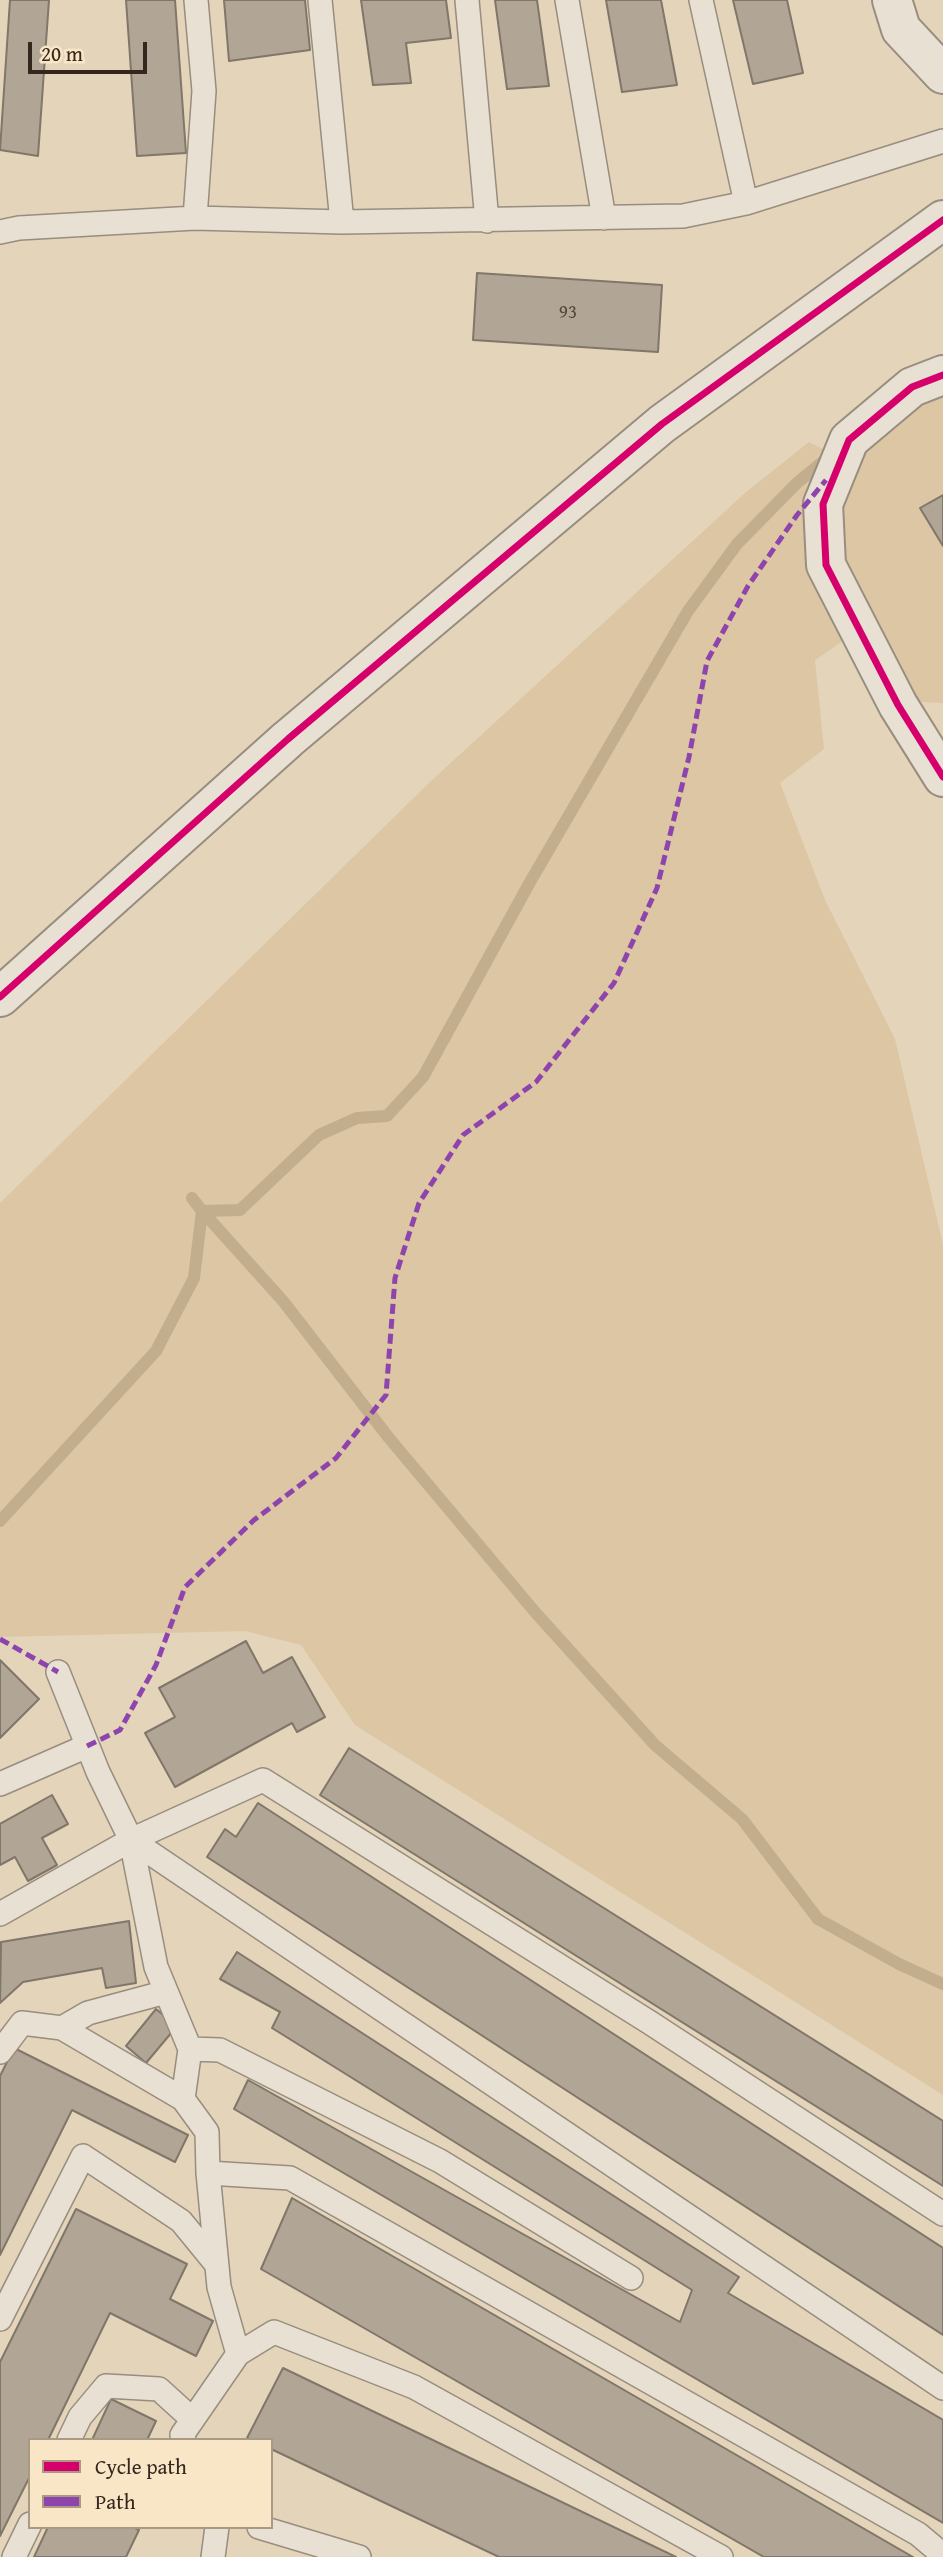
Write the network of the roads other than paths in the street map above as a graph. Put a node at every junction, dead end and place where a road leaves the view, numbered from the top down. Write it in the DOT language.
graph roads {
  1 [pos="196,0"];
  2 [pos="320,0"];
  3 [pos="467,0"];
  4 [pos="567,0"];
  5 [pos="701,0"];
  6 [pos="892,0"];
  7 [pos="943,74"];
  8 [pos="943,141"];
  9 [pos="746,203"];
  10 [pos="195,218"];
  11 [pos="604,218"];
  12 [pos="943,220"];
  13 [pos="487,221"];
  14 [pos="342,222"];
  15 [pos="0,232"];
  16 [pos="943,375"];
  17 [pos="943,777"];
  18 [pos="0,997"];
  19 [pos="58,1671"];
  20 [pos="87,1746"];
  21 [pos="0,1784"];
  22 [pos="131,1840"];
  23 [pos="0,1914"];
  24 [pos="166,1992"];
  25 [pos="62,2028"];
  26 [pos="190,2049"];
  27 [pos="0,2052"];
  28 [pos="183,2099"];
  29 [pos="208,2173"];
  30 [pos="943,2214"];
  31 [pos="217,2266"];
  32 [pos="631,2278"];
  33 [pos="0,2319"];
  34 [pos="238,2354"];
  35 [pos="943,2388"];
  36 [pos="188,2429"];
  37 [pos="70,2438"];
  38 [pos="28,2528"];
  39 [pos="217,2529"];
  40 [pos="267,2529"];
  41 [pos="943,2554"];
  42 [pos="14,2557"];
  43 [pos="213,2557"];
  44 [pos="359,2557"];
  45 [pos="721,2557"];
  1 -- 10 [label="lane"];
  2 -- 14 [label="lane"];
  3 -- 13 [label="lane"];
  4 -- 11 [label="lane"];
  5 -- 9 [label="lane"];
  6 -- 7 [label="street"];
  8 -- 9 [label="lane"];
  9 -- 11 [label="lane"];
  10 -- 14 [label="lane"];
  10 -- 15 [label="lane"];
  11 -- 13 [label="lane"];
  12 -- 18 [label="street"];
  13 -- 14 [label="lane"];
  16 -- 17 [label="street"];
  19 -- 20 [label="lane"];
  20 -- 21 [label="lane"];
  20 -- 22 [label="lane"];
  22 -- 23 [label="lane"];
  22 -- 24 [label="lane"];
  22 -- 30 [label="lane"];
  22 -- 35 [label="lane"];
  24 -- 25 [label="lane"];
  24 -- 26 [label="lane"];
  25 -- 27 [label="lane"];
  25 -- 28 [label="lane"];
  26 -- 28 [label="lane"];
  26 -- 32 [label="lane"];
  28 -- 29 [label="lane"];
  29 -- 31 [label="lane"];
  29 -- 41 [label="lane"];
  31 -- 33 [label="lane"];
  31 -- 34 [label="lane"];
  34 -- 36 [label="lane"];
  34 -- 45 [label="lane"];
  36 -- 37 [label="lane"];
  38 -- 42 [label="lane"];
  39 -- 43 [label="lane"];
  40 -- 44 [label="lane"];
}
